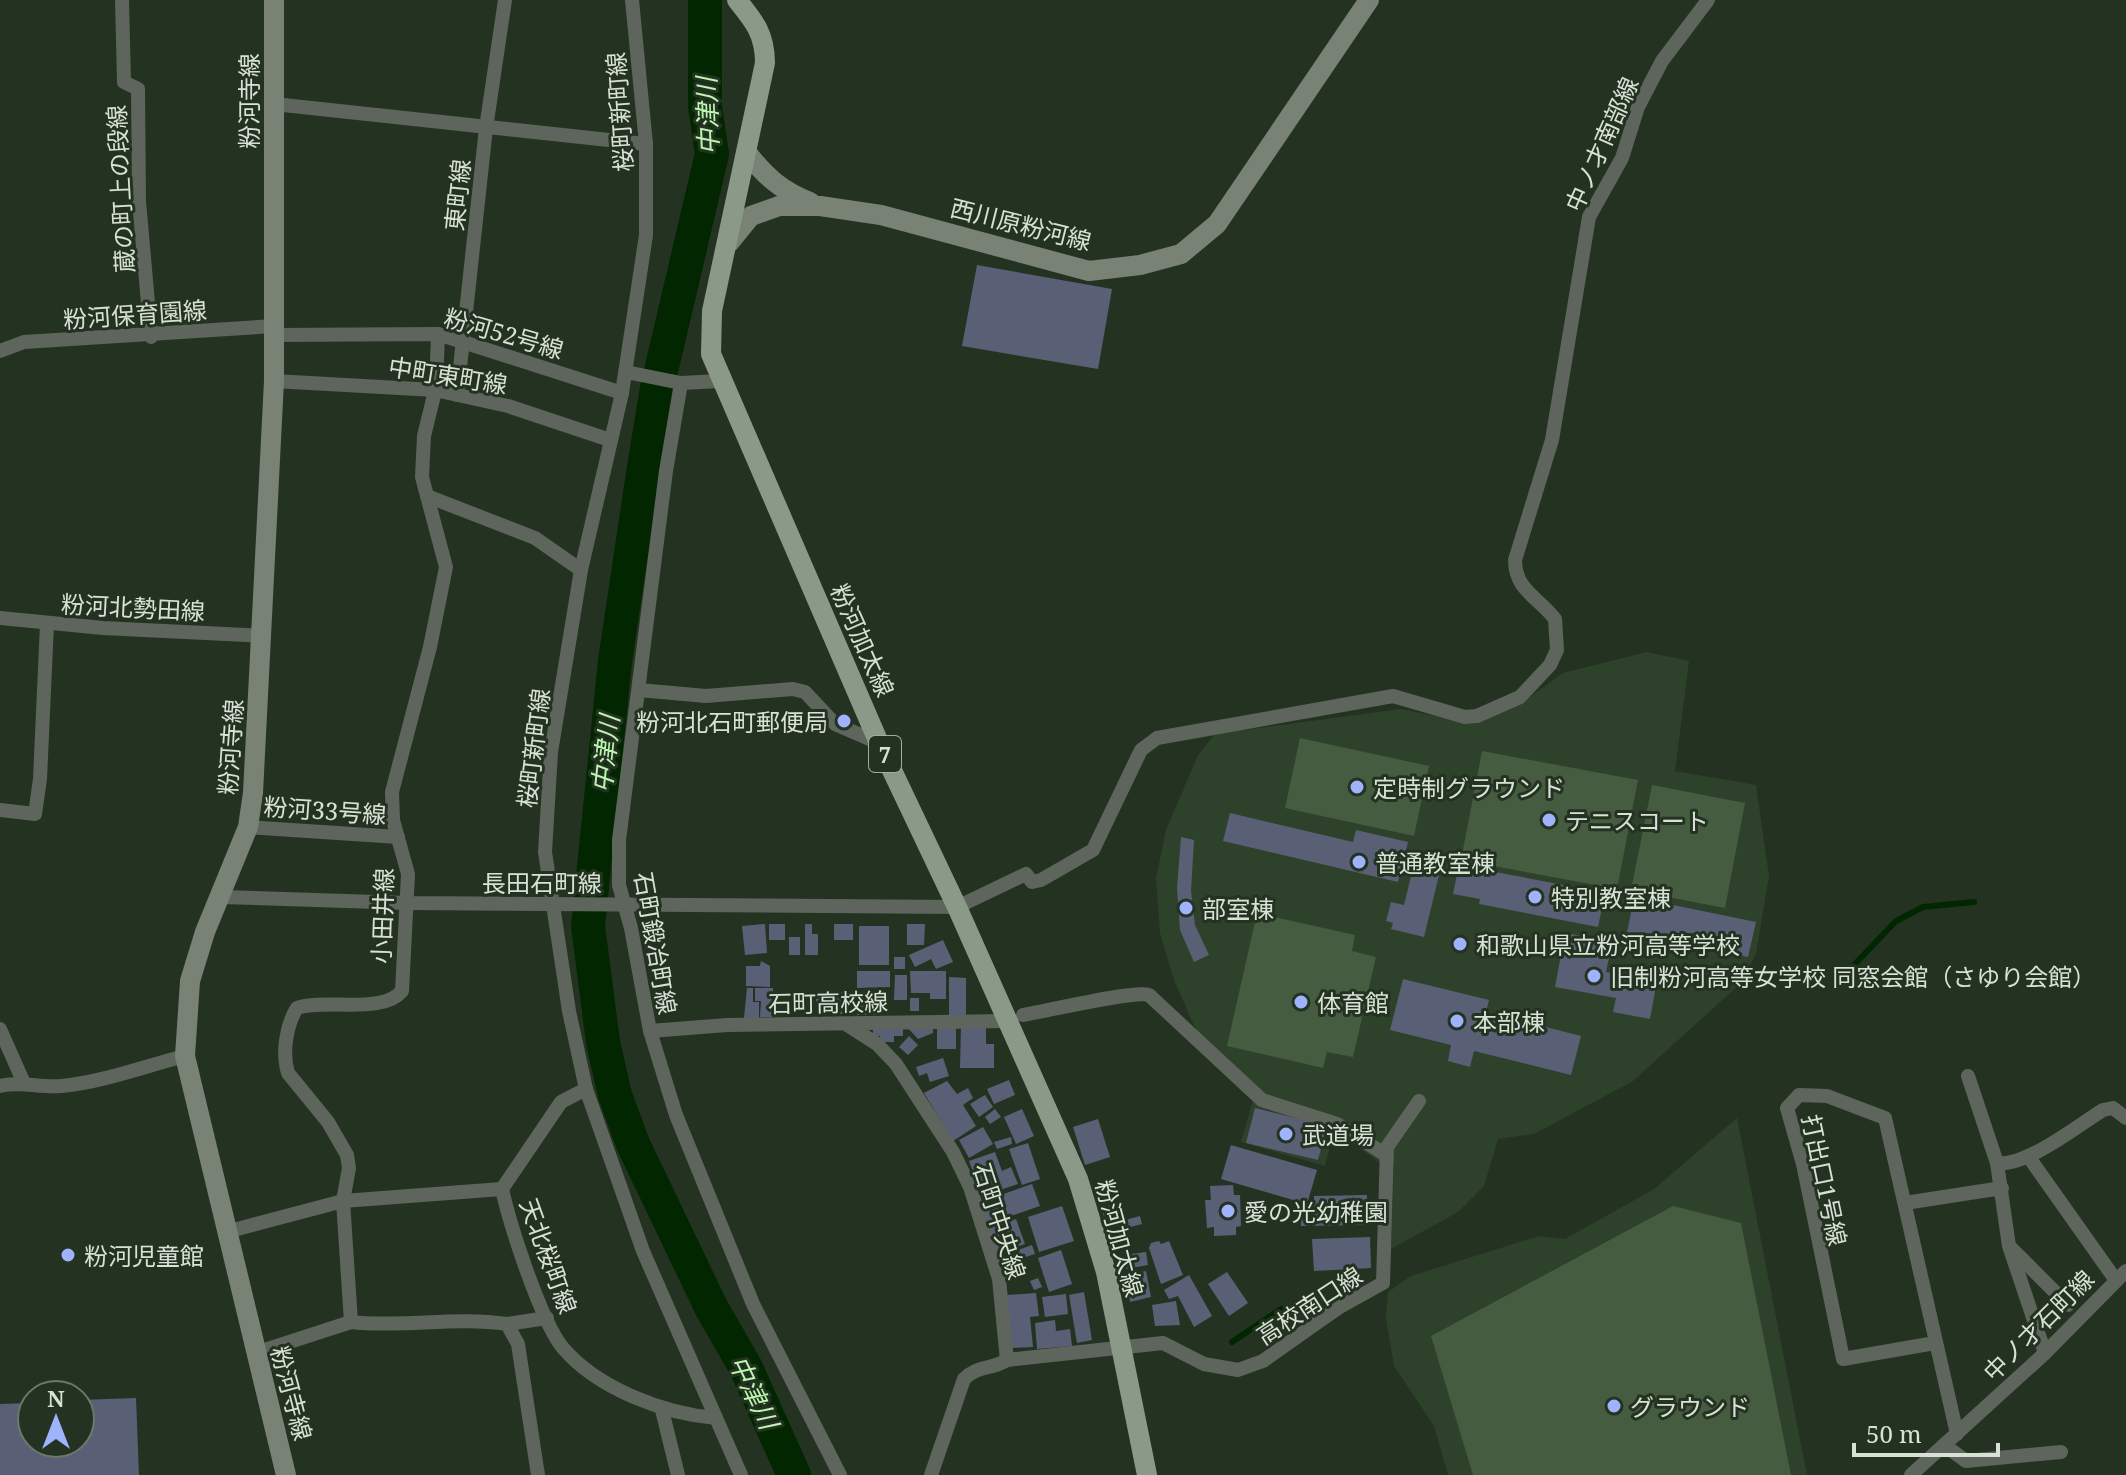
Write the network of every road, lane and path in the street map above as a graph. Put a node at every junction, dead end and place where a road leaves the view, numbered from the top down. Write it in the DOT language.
graph roads {
  1 [pos="122,0"];
  2 [pos="274,0"];
  3 [pos="505,0"];
  4 [pos="632,0"];
  5 [pos="737,0"];
  6 [pos="1369,0"];
  7 [pos="1708,0"];
  8 [pos="274,104"];
  9 [pos="486,128"];
  10 [pos="646,144"];
  11 [pos="748,154"];
  12 [pos="820,206"];
  13 [pos="729,243"];
  14 [pos="275,330"];
  15 [pos="438,334"];
  16 [pos="151,337"];
  17 [pos="464,339"];
  18 [pos="0,351"];
  19 [pos="632,374"];
  20 [pos="274,381"];
  21 [pos="720,381"];
  22 [pos="681,383"];
  23 [pos="436,388"];
  24 [pos="622,393"];
  25 [pos="457,395"];
  26 [pos="610,440"];
  27 [pos="427,496"];
  28 [pos="581,570"];
  29 [pos="0,618"];
  30 [pos="47,624"];
  31 [pos="264,636"];
  32 [pos="639,690"];
  33 [pos="879,743"];
  34 [pos="0,810"];
  35 [pos="248,827"];
  36 [pos="398,837"];
  37 [pos="222,897"];
  38 [pos="407,903"];
  39 [pos="560,904"];
  40 [pos="618,904"];
  41 [pos="957,907"];
  42 [pos="1015,1018"];
  43 [pos="846,1024"];
  44 [pos="0,1029"];
  45 [pos="650,1031"];
  46 [pos="185,1056"];
  47 [pos="1968,1076"];
  48 [pos="23,1081"];
  49 [pos="0,1086"];
  50 [pos="586,1089"];
  51 [pos="1419,1101"];
  52 [pos="2126,1118"];
  53 [pos="1386,1155"];
  54 [pos="2028,1156"];
  55 [pos="1997,1163"];
  56 [pos="2002,1188"];
  57 [pos="502,1189"];
  58 [pos="343,1201"];
  59 [pos="1905,1203"];
  60 [pos="226,1232"];
  61 [pos="2009,1246"];
  62 [pos="2120,1275"];
  63 [pos="2068,1305"];
  64 [pos="547,1318"];
  65 [pos="351,1322"];
  66 [pos="507,1324"];
  67 [pos="1935,1343"];
  68 [pos="1121,1347"];
  69 [pos="255,1353"];
  70 [pos="2045,1353"];
  71 [pos="1007,1360"];
  72 [pos="662,1410"];
  73 [pos="716,1418"];
  74 [pos="1957,1434"];
  75 [pos="1944,1445"];
  76 [pos="2061,1452"];
  77 [pos="1917,1473"];
  78 [pos="286,1475"];
  79 [pos="538,1475"];
  80 [pos="678,1475"];
  81 [pos="741,1475"];
  82 [pos="840,1475"];
  83 [pos="931,1475"];
  84 [pos="1147,1475"];
  1 -- 16 [label="street, 蔵の町上の段線"];
  2 -- 8 [label="main road, 粉河寺線"];
  3 -- 9 [label="street, 東町線"];
  4 -- 10 [label="street, 桜町新町線"];
  5 -- 11 [label="main road, 粉河加太線 / 7"];
  6 -- 12 [label="main road, 西川原粉河線"];
  7 -- 41 [label="street, 中ノ才南部線"];
  8 -- 9 [label="street"];
  8 -- 14 [label="main road, 粉河寺線"];
  9 -- 10 [label="street"];
  9 -- 17 [label="street, 東町線"];
  10 -- 19 [label="street, 桜町新町線"];
  11 -- 12 [label="main road, 西川原粉河線"];
  11 -- 13 [label="main road, 粉河加太線 / 7"];
  12 -- 13 [label="main road, 西川原粉河線"];
  13 -- 21 [label="main road, 粉河加太線 / 7"];
  14 -- 15 [label="street, 粉河52号線"];
  14 -- 16 [label="street, 粉河保育園線"];
  14 -- 20 [label="main road, 粉河寺線"];
  15 -- 17 [label="street, 粉河52号線"];
  15 -- 23 [label="street, 小田井線"];
  16 -- 18 [label="street, 粉河保育園線"];
  17 -- 24 [label="street, 粉河52号線"];
  17 -- 25 [label="street, 東町線"];
  19 -- 22 [label="street"];
  19 -- 24 [label="street, 桜町新町線"];
  20 -- 23 [label="street, 中町東町線"];
  20 -- 31 [label="main road, 粉河寺線"];
  21 -- 22 [label="street"];
  21 -- 33 [label="main road, 粉河加太線 / 7"];
  22 -- 32 [label="street, 石町鍛冶町線"];
  23 -- 25 [label="street, 中町東町線"];
  23 -- 27 [label="street, 小田井線"];
  24 -- 26 [label="street, 桜町新町線"];
  25 -- 26 [label="street, 中町東町線"];
  26 -- 28 [label="street, 桜町新町線"];
  27 -- 28 [label="street"];
  27 -- 36 [label="street, 小田井線"];
  28 -- 39 [label="street, 桜町新町線"];
  29 -- 30 [label="street, 粉河北勢田線"];
  30 -- 31 [label="street, 粉河北勢田線"];
  30 -- 34 [label="street"];
  31 -- 35 [label="main road, 粉河寺線"];
  32 -- 33 [label="street"];
  32 -- 40 [label="street, 石町鍛冶町線"];
  33 -- 41 [label="main road, 粉河加太線 / 7"];
  35 -- 36 [label="street, 粉河33号線"];
  35 -- 37 [label="main road, 粉河寺線"];
  36 -- 38 [label="street, 小田井線"];
  37 -- 38 [label="street, 長田石町線"];
  37 -- 46 [label="main road, 粉河寺線"];
  38 -- 39 [label="street, 長田石町線"];
  38 -- 58 [label="street, 小田井線"];
  39 -- 40 [label="street, 長田石町線"];
  39 -- 50 [label="street, 桜町新町線"];
  40 -- 41 [label="street, 長田石町線"];
  40 -- 45 [label="street, 石町鍛冶町線"];
  41 -- 42 [label="main road, 粉河加太線 / 7"];
  42 -- 43 [label="street, 石町高校線"];
  42 -- 53 [label="street, 石町高校線"];
  42 -- 68 [label="main road, 粉河加太線 / 7"];
  43 -- 45 [label="street, 石町高校線"];
  43 -- 71 [label="street, 石町中央線"];
  44 -- 48 [label="street"];
  45 -- 82 [label="street, 石町鍛冶町線"];
  46 -- 48 [label="street"];
  46 -- 60 [label="main road, 粉河寺線"];
  47 -- 55 [label="street"];
  48 -- 49 [label="street"];
  50 -- 57 [label="street"];
  50 -- 73 [label="street, 桜町新町線"];
  51 -- 53 [label="street"];
  52 -- 54 [label="street"];
  53 -- 68 [label="street, 高校南口線"];
  54 -- 55 [label="street"];
  54 -- 62 [label="street"];
  55 -- 56 [label="street"];
  56 -- 59 [label="street"];
  56 -- 61 [label="street"];
  57 -- 58 [label="street, 天北桜町線"];
  57 -- 64 [label="street, 天北桜町線"];
  58 -- 60 [label="street, 天北桜町線"];
  58 -- 65 [label="street, 小田井線"];
  59 -- 67 [label="street, 打出口1号線"];
  59 -- 67 [label="street, 打出口1号線"];
  60 -- 69 [label="main road, 粉河寺線"];
  61 -- 63 [label="street"];
  61 -- 70 [label="street"];
  62 -- 70 [label="street, 中ノ才石町線"];
  64 -- 66 [label="street"];
  64 -- 72 [label="street, 天北桜町線"];
  65 -- 66 [label="street"];
  65 -- 69 [label="street"];
  66 -- 79 [label="street"];
  67 -- 74 [label="street, 打出口1号線"];
  68 -- 71 [label="street"];
  68 -- 84 [label="main road, 粉河加太線 / 7"];
  69 -- 78 [label="main road, 粉河寺線"];
  70 -- 74 [label="street, 中ノ才石町線"];
  71 -- 83 [label="street"];
  72 -- 73 [label="street, 天北桜町線"];
  72 -- 80 [label="street"];
  73 -- 81 [label="street, 桜町新町線"];
  74 -- 75 [label="street, 中ノ才石町線"];
  75 -- 76 [label="street"];
  75 -- 77 [label="street, 中ノ才石町線"];
}
